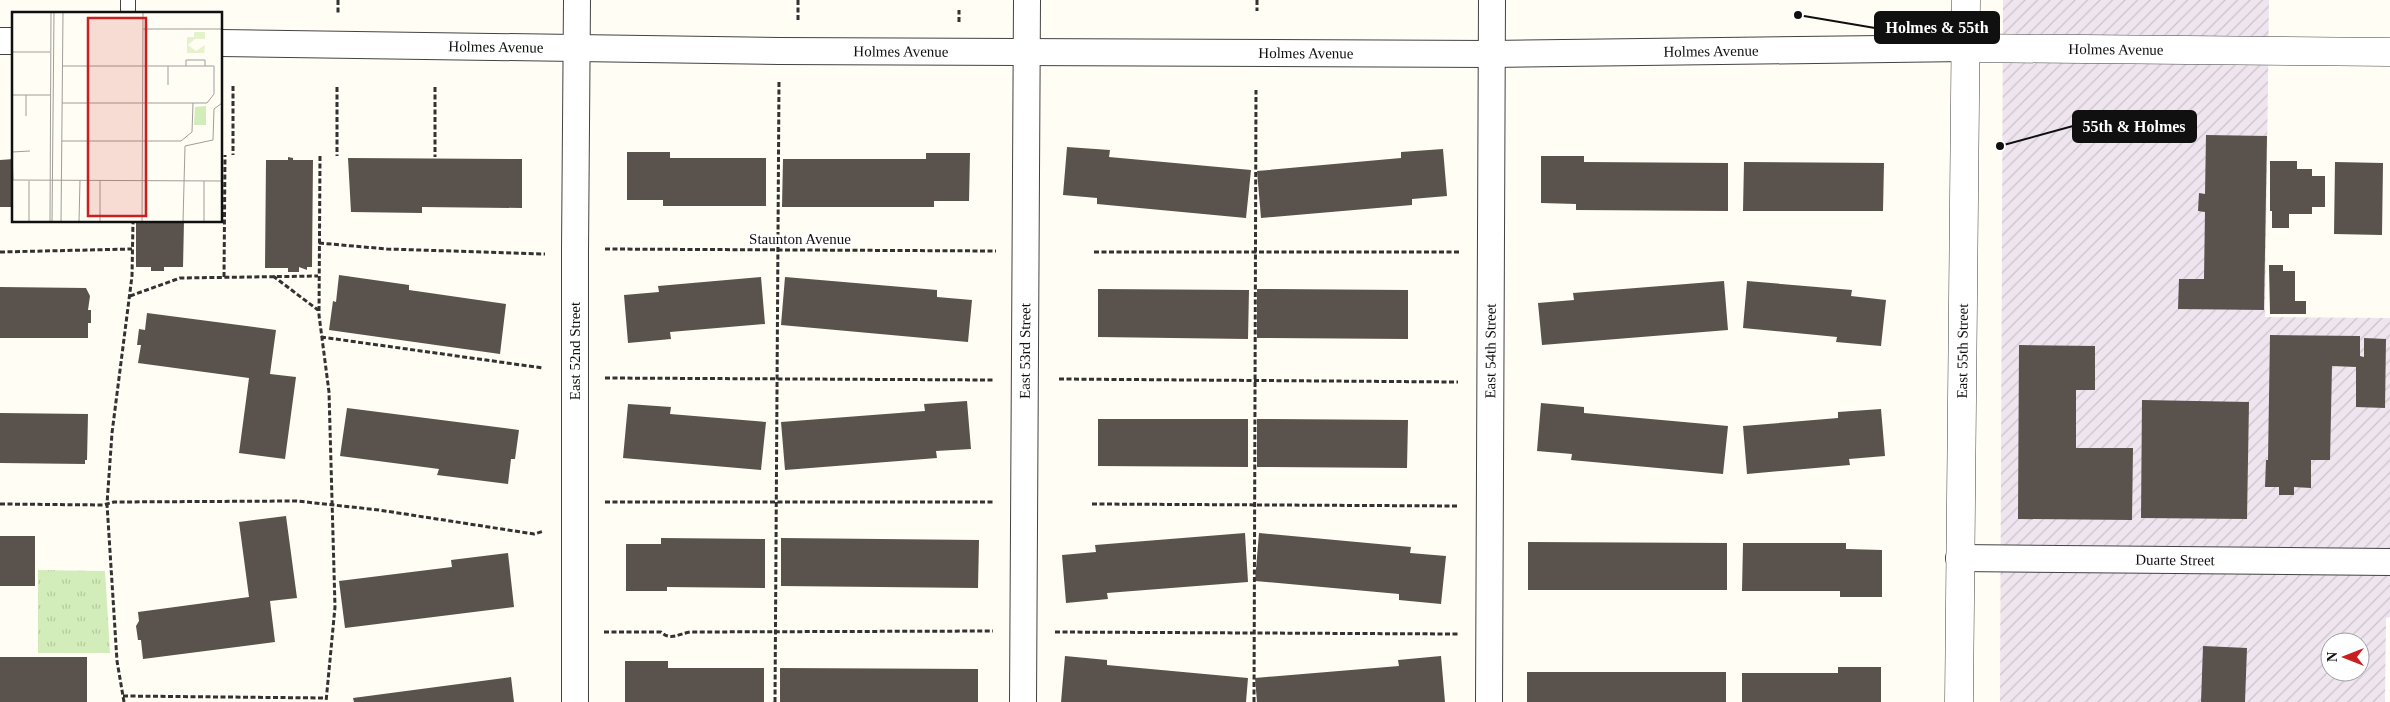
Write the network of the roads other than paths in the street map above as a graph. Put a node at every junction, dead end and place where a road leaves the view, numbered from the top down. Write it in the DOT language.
graph roads {
  1 [pos="577,0"];
  2 [pos="1027,0"];
  3 [pos="1492,0"];
  4 [pos="1966,0"];
  5 [pos="222,43"];
  6 [pos="576,48"];
  7 [pos="1966,48"];
  8 [pos="1027,50"];
  9 [pos="2390,52"];
  10 [pos="1491,54"];
  11 [pos="1959,558"];
  12 [pos="2390,562"];
  13 [pos="574,702"];
  14 [pos="1023,702"];
  15 [pos="1489,702"];
  16 [pos="1959,702"];
  1 -- 6 [label="street, East 52nd Street"];
  2 -- 8 [label="street, East 53rd Street"];
  3 -- 10 [label="street, East 54th Street"];
  4 -- 7 [label="street, East 55th Street"];
  5 -- 6 [label="street, Holmes Avenue"];
  6 -- 8 [label="street, Holmes Avenue"];
  6 -- 13 [label="street, East 52nd Street"];
  7 -- 9 [label="street, Holmes Avenue"];
  7 -- 10 [label="street, Holmes Avenue"];
  7 -- 11 [label="street, East 55th Street"];
  8 -- 10 [label="street, Holmes Avenue"];
  8 -- 14 [label="street, East 53rd Street"];
  10 -- 15 [label="street, East 54th Street"];
  11 -- 12 [label="street, Duarte Street"];
  11 -- 16 [label="street, East 55th Street"];
}
